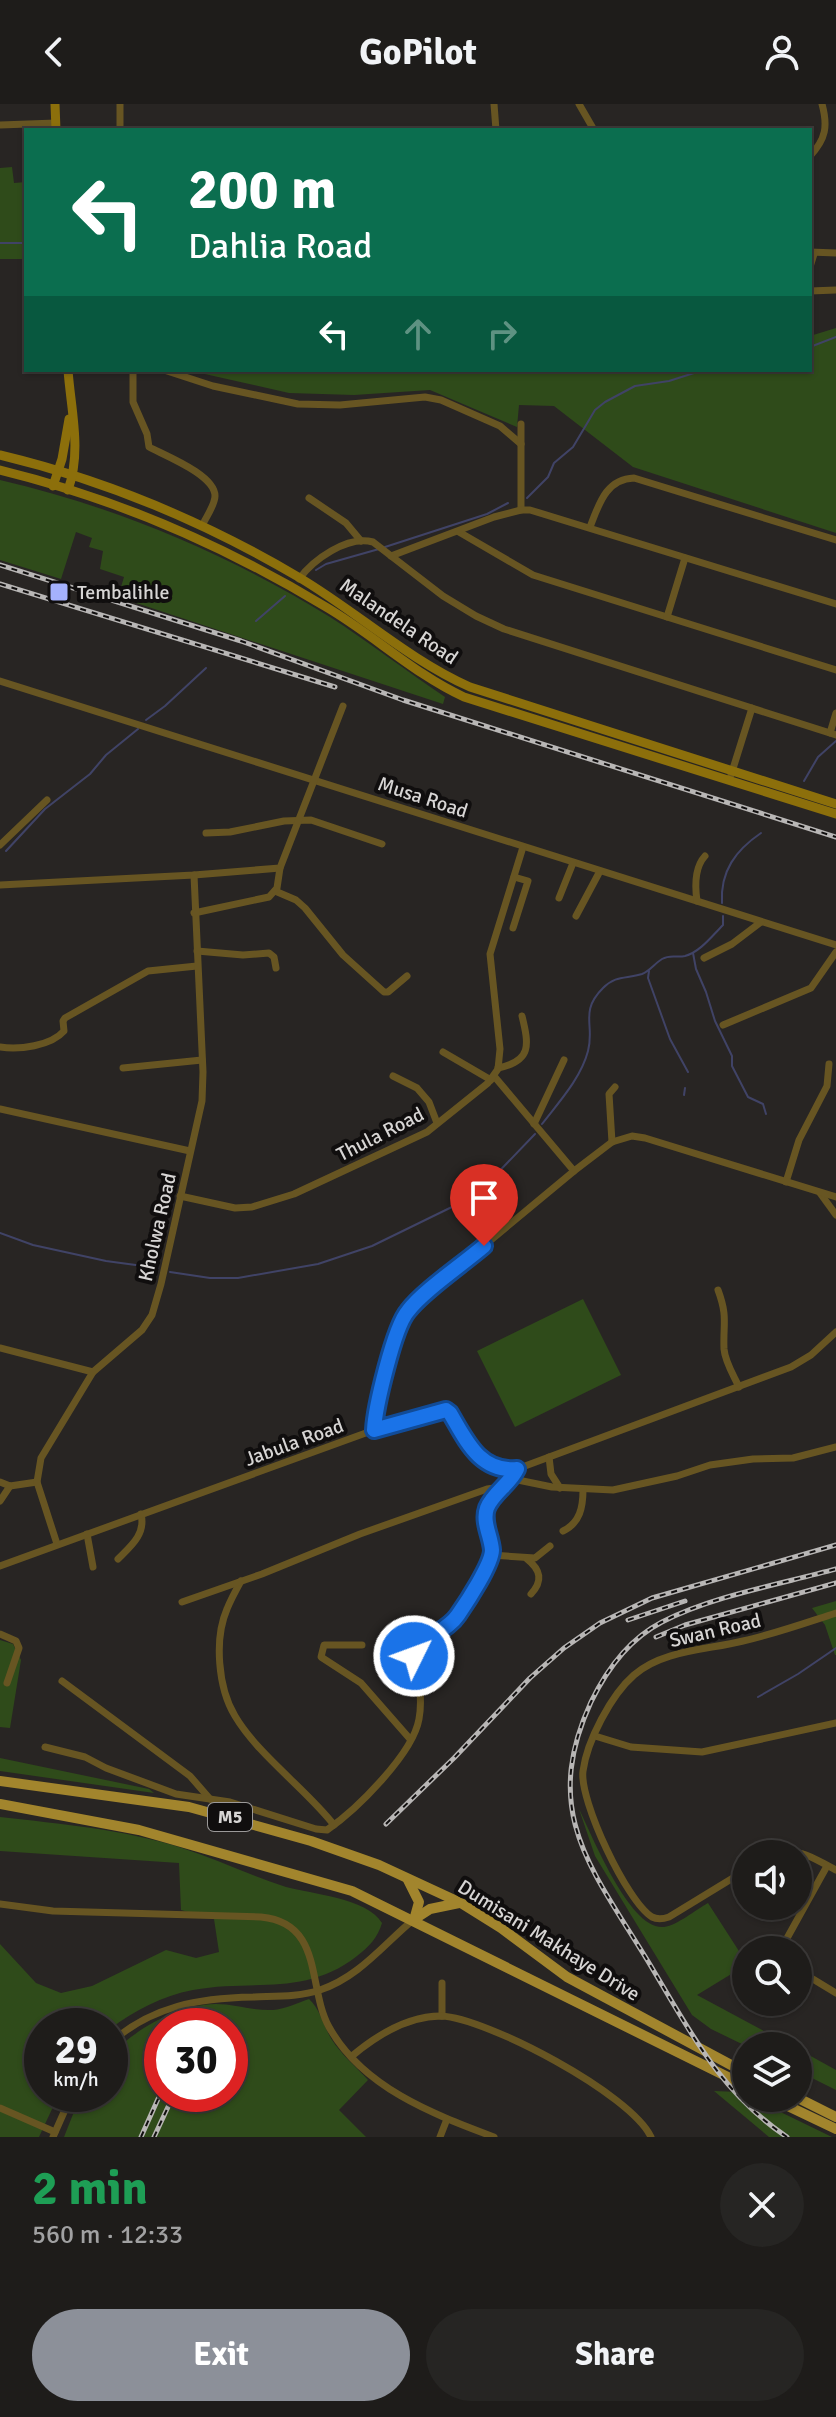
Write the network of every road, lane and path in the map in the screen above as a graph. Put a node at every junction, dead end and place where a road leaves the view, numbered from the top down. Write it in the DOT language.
graph roads {
  1 [pos="55,104"];
  2 [pos="120,104"];
  3 [pos="494,104"];
  4 [pos="579,104"];
  5 [pos="822,104"];
  6 [pos="0,125"];
  7 [pos="56,126"];
  8 [pos="120,128"];
  9 [pos="496,128"];
  10 [pos="593,128"];
  11 [pos="812,154"];
  12 [pos="812,253"];
  13 [pos="836,253"];
  14 [pos="836,290"];
  15 [pos="812,291"];
  16 [pos="68,372"];
  17 [pos="133,372"];
  18 [pos="170,372"];
  19 [pos="69,391"];
  20 [pos="521,424"];
  21 [pos="521,444"];
  22 [pos="0,455"];
  23 [pos="0,470"];
  24 [pos="59,470"];
  25 [pos="74,474"];
  26 [pos="53,486"];
  27 [pos="68,490"];
  28 [pos="309,498"];
  29 [pos="521,510"];
  30 [pos="202,526"];
  31 [pos="590,527"];
  32 [pos="459,532"];
  33 [pos="836,540"];
  34 [pos="361,541"];
  35 [pos="385,551"];
  36 [pos="685,558"];
  37 [pos="300,578"];
  38 [pos="293,587"];
  39 [pos="836,604"];
  40 [pos="667,617"];
  41 [pos="836,670"];
  42 [pos="0,681"];
  43 [pos="343,706"];
  44 [pos="752,708"];
  45 [pos="836,713"];
  46 [pos="833,734"];
  47 [pos="730,777"];
  48 [pos="314,779"];
  49 [pos="47,800"];
  50 [pos="836,804"];
  51 [pos="836,814"];
  52 [pos="299,820"];
  53 [pos="206,833"];
  54 [pos="382,844"];
  55 [pos="0,845"];
  56 [pos="523,847"];
  57 [pos="705,856"];
  58 [pos="573,863"];
  59 [pos="280,868"];
  60 [pos="600,871"];
  61 [pos="194,875"];
  62 [pos="514,877"];
  63 [pos="0,885"];
  64 [pos="275,891"];
  65 [pos="559,898"];
  66 [pos="697,901"];
  67 [pos="194,913"];
  68 [pos="576,916"];
  69 [pos="761,922"];
  70 [pos="513,928"];
  71 [pos="836,945"];
  72 [pos="197,951"];
  73 [pos="836,952"];
  74 [pos="704,958"];
  75 [pos="197,966"];
  76 [pos="276,968"];
  77 [pos="407,976"];
  78 [pos="522,1016"];
  79 [pos="723,1025"];
  80 [pos="0,1047"];
  81 [pos="443,1052"];
  82 [pos="202,1060"];
  83 [pos="564,1060"];
  84 [pos="829,1064"];
  85 [pos="123,1068"];
  86 [pos="498,1068"];
  87 [pos="393,1076"];
  88 [pos="493,1078"];
  89 [pos="615,1087"];
  90 [pos="0,1109"];
  91 [pos="437,1123"];
  92 [pos="534,1124"];
  93 [pos="612,1142"];
  94 [pos="190,1151"];
  95 [pos="574,1171"];
  96 [pos="786,1182"];
  97 [pos="818,1192"];
  98 [pos="180,1196"];
  99 [pos="836,1197"];
  100 [pos="836,1215"];
  101 [pos="718,1290"];
  102 [pos="836,1332"];
  103 [pos="0,1348"];
  104 [pos="93,1372"];
  105 [pos="739,1387"];
  106 [pos="374,1430"];
  107 [pos="836,1447"];
  108 [pos="549,1457"];
  109 [pos="517,1469"];
  110 [pos="513,1479"];
  111 [pos="0,1482"];
  112 [pos="37,1482"];
  113 [pos="10,1486"];
  114 [pos="504,1487"];
  115 [pos="561,1488"];
  116 [pos="583,1490"];
  117 [pos="0,1501"];
  118 [pos="141,1514"];
  119 [pos="563,1531"];
  120 [pos="87,1534"];
  121 [pos="57,1544"];
  122 [pos="132,1546"];
  123 [pos="550,1546"];
  124 [pos="138,1553"];
  125 [pos="491,1555"];
  126 [pos="118,1559"];
  127 [pos="527,1559"];
  128 [pos="0,1566"];
  129 [pos="93,1567"];
  130 [pos="241,1581"];
  131 [pos="531,1594"];
  132 [pos="182,1602"];
  133 [pos="836,1613"];
  134 [pos="0,1634"];
  135 [pos="362,1645"];
  136 [pos="420,1645"];
  137 [pos="386,1648"];
  138 [pos="62,1681"];
  139 [pos="7,1683"];
  140 [pos="836,1723"];
  141 [pos="595,1736"];
  142 [pos="410,1739"];
  143 [pos="45,1747"];
  144 [pos="0,1781"];
  145 [pos="210,1799"];
  146 [pos="0,1804"];
  147 [pos="331,1827"];
  148 [pos="812,1857"];
  149 [pos="827,1866"];
  150 [pos="836,1870"];
  151 [pos="403,1876"];
  152 [pos="732,1879"];
  153 [pos="461,1903"];
  154 [pos="0,1904"];
  155 [pos="413,1920"];
  156 [pos="788,1936"];
  157 [pos="812,1978"];
  158 [pos="442,1983"];
  159 [pos="318,1991"];
  160 [pos="836,1993"];
  161 [pos="442,2016"];
  162 [pos="128,2029"];
  163 [pos="352,2056"];
  164 [pos="732,2067"];
  165 [pos="732,2079"];
  166 [pos="812,2105"];
  167 [pos="0,2108"];
  168 [pos="64,2112"];
  169 [pos="800,2112"];
  170 [pos="836,2117"];
  171 [pos="447,2119"];
  172 [pos="836,2129"];
  173 [pos="54,2135"];
  174 [pos="440,2137"];
  175 [pos="494,2137"];
  176 [pos="651,2137"];
  1 -- 7 [label="main road"];
  2 -- 8 [label="street"];
  3 -- 9 [label="street"];
  4 -- 10 [label="street"];
  5 -- 11 [label="street"];
  6 -- 7 [label="street"];
  12 -- 13 [label="street"];
  14 -- 15 [label="street"];
  16 -- 19 [label="main road"];
  17 -- 30 [label="street"];
  18 -- 21 [label="street"];
  19 -- 24 [label="main road"];
  19 -- 25 [label="main road"];
  20 -- 21 [label="street"];
  21 -- 29 [label="street"];
  22 -- 24 [label="main road, Malandela Road"];
  23 -- 26 [label="main road, Malandela Road"];
  24 -- 25 [label="main road, Malandela Road"];
  24 -- 26 [label="main road"];
  25 -- 27 [label="main road"];
  25 -- 30 [label="main road, Malandela Road"];
  26 -- 27 [label="main road, Malandela Road"];
  27 -- 38 [label="main road, Malandela Road"];
  28 -- 34 [label="street"];
  29 -- 31 [label="street"];
  29 -- 32 [label="street"];
  30 -- 37 [label="main road, Malandela Road"];
  31 -- 33 [label="street"];
  31 -- 36 [label="street"];
  32 -- 35 [label="street"];
  32 -- 40 [label="street"];
  34 -- 35 [label="street"];
  34 -- 37 [label="street"];
  35 -- 44 [label="street"];
  36 -- 39 [label="street"];
  36 -- 40 [label="street"];
  37 -- 38 [label="street"];
  37 -- 47 [label="main road, Malandela Road"];
  38 -- 47 [label="main road, Malandela Road"];
  40 -- 41 [label="street"];
  42 -- 48 [label="street, Musa Road"];
  43 -- 48 [label="street"];
  44 -- 46 [label="street"];
  44 -- 47 [label="street"];
  45 -- 46 [label="street"];
  47 -- 50 [label="main road, Malandela Road"];
  47 -- 51 [label="main road, Malandela Road"];
  48 -- 52 [label="street"];
  48 -- 56 [label="street, Musa Road"];
  49 -- 55 [label="street"];
  52 -- 53 [label="street"];
  52 -- 54 [label="street"];
  52 -- 59 [label="street"];
  56 -- 58 [label="street, Musa Road"];
  56 -- 62 [label="street, Thula Road"];
  57 -- 66 [label="street"];
  58 -- 60 [label="street, Musa Road"];
  58 -- 65 [label="street"];
  59 -- 61 [label="street"];
  59 -- 64 [label="street"];
  60 -- 66 [label="street, Musa Road"];
  60 -- 68 [label="street"];
  61 -- 63 [label="street"];
  61 -- 67 [label="street, Kholwa Road"];
  62 -- 70 [label="street"];
  62 -- 86 [label="street, Thula Road"];
  64 -- 67 [label="street"];
  64 -- 77 [label="street"];
  66 -- 69 [label="street, Musa Road"];
  67 -- 72 [label="street, Kholwa Road"];
  69 -- 71 [label="street, Musa Road"];
  69 -- 74 [label="street"];
  72 -- 75 [label="street, Kholwa Road"];
  72 -- 76 [label="street"];
  73 -- 79 [label="street"];
  75 -- 80 [label="street"];
  75 -- 82 [label="street, Kholwa Road"];
  78 -- 86 [label="street"];
  81 -- 88 [label="street"];
  82 -- 85 [label="street"];
  82 -- 94 [label="street, Kholwa Road"];
  83 -- 92 [label="street"];
  84 -- 96 [label="street"];
  86 -- 88 [label="street, Thula Road"];
  87 -- 91 [label="street"];
  88 -- 91 [label="street, Thula Road"];
  88 -- 92 [label="street"];
  89 -- 93 [label="street"];
  90 -- 94 [label="street"];
  91 -- 98 [label="street, Thula Road"];
  92 -- 95 [label="street"];
  93 -- 95 [label="street, Jabula Road"];
  93 -- 96 [label="street"];
  94 -- 98 [label="street, Kholwa Road"];
  95 -- 106 [label="street, Jabula Road"];
  96 -- 97 [label="street"];
  97 -- 99 [label="street"];
  97 -- 100 [label="street"];
  98 -- 104 [label="street, Kholwa Road"];
  101 -- 105 [label="street"];
  102 -- 105 [label="street"];
  103 -- 104 [label="street"];
  104 -- 112 [label="street, Kholwa Road"];
  105 -- 108 [label="street"];
  106 -- 109 [label="street"];
  106 -- 118 [label="street, Jabula Road"];
  107 -- 116 [label="street"];
  108 -- 109 [label="street"];
  108 -- 115 [label="street"];
  109 -- 110 [label="street"];
  110 -- 114 [label="street"];
  110 -- 115 [label="street"];
  111 -- 113 [label="street"];
  112 -- 113 [label="street"];
  112 -- 121 [label="street"];
  113 -- 117 [label="street"];
  114 -- 125 [label="street"];
  114 -- 130 [label="street"];
  115 -- 116 [label="street"];
  116 -- 119 [label="street"];
  118 -- 120 [label="street, Jabula Road"];
  118 -- 122 [label="street"];
  120 -- 121 [label="street, Jabula Road"];
  120 -- 129 [label="street"];
  121 -- 128 [label="street, Jabula Road"];
  122 -- 124 [label="street"];
  122 -- 126 [label="street"];
  123 -- 127 [label="street"];
  125 -- 127 [label="street"];
  125 -- 136 [label="street"];
  127 -- 131 [label="street"];
  130 -- 132 [label="street"];
  130 -- 147 [label="street"];
  133 -- 141 [label="street, Swan Road"];
  134 -- 139 [label="street"];
  135 -- 142 [label="street"];
  136 -- 137 [label="street"];
  136 -- 142 [label="street"];
  138 -- 145 [label="street"];
  140 -- 141 [label="street"];
  141 -- 152 [label="street, Swan Road"];
  142 -- 147 [label="street"];
  143 -- 145 [label="street"];
  144 -- 151 [label="main road, Dumisani Makhaye Drive / M5"];
  145 -- 147 [label="street"];
  146 -- 155 [label="main road, Dumisani Makhaye Drive / M5"];
  148 -- 149 [label="street"];
  149 -- 150 [label="street"];
  149 -- 156 [label="street"];
  151 -- 153 [label="main road, Dumisani Makhaye Drive / M5"];
  151 -- 155 [label="main road"];
  153 -- 155 [label="main road"];
  153 -- 164 [label="main road, Dumisani Makhaye Drive / M5"];
  154 -- 159 [label="street"];
  155 -- 159 [label="street"];
  155 -- 165 [label="main road, Dumisani Makhaye Drive / M5"];
  157 -- 160 [label="street"];
  158 -- 161 [label="street"];
  159 -- 162 [label="street"];
  159 -- 163 [label="street"];
  161 -- 163 [label="street"];
  161 -- 176 [label="street"];
  163 -- 171 [label="street"];
  166 -- 170 [label="main road"];
  167 -- 173 [label="street"];
  168 -- 173 [label="street"];
  169 -- 172 [label="main road"];
  171 -- 174 [label="street"];
  171 -- 175 [label="street"];
}
